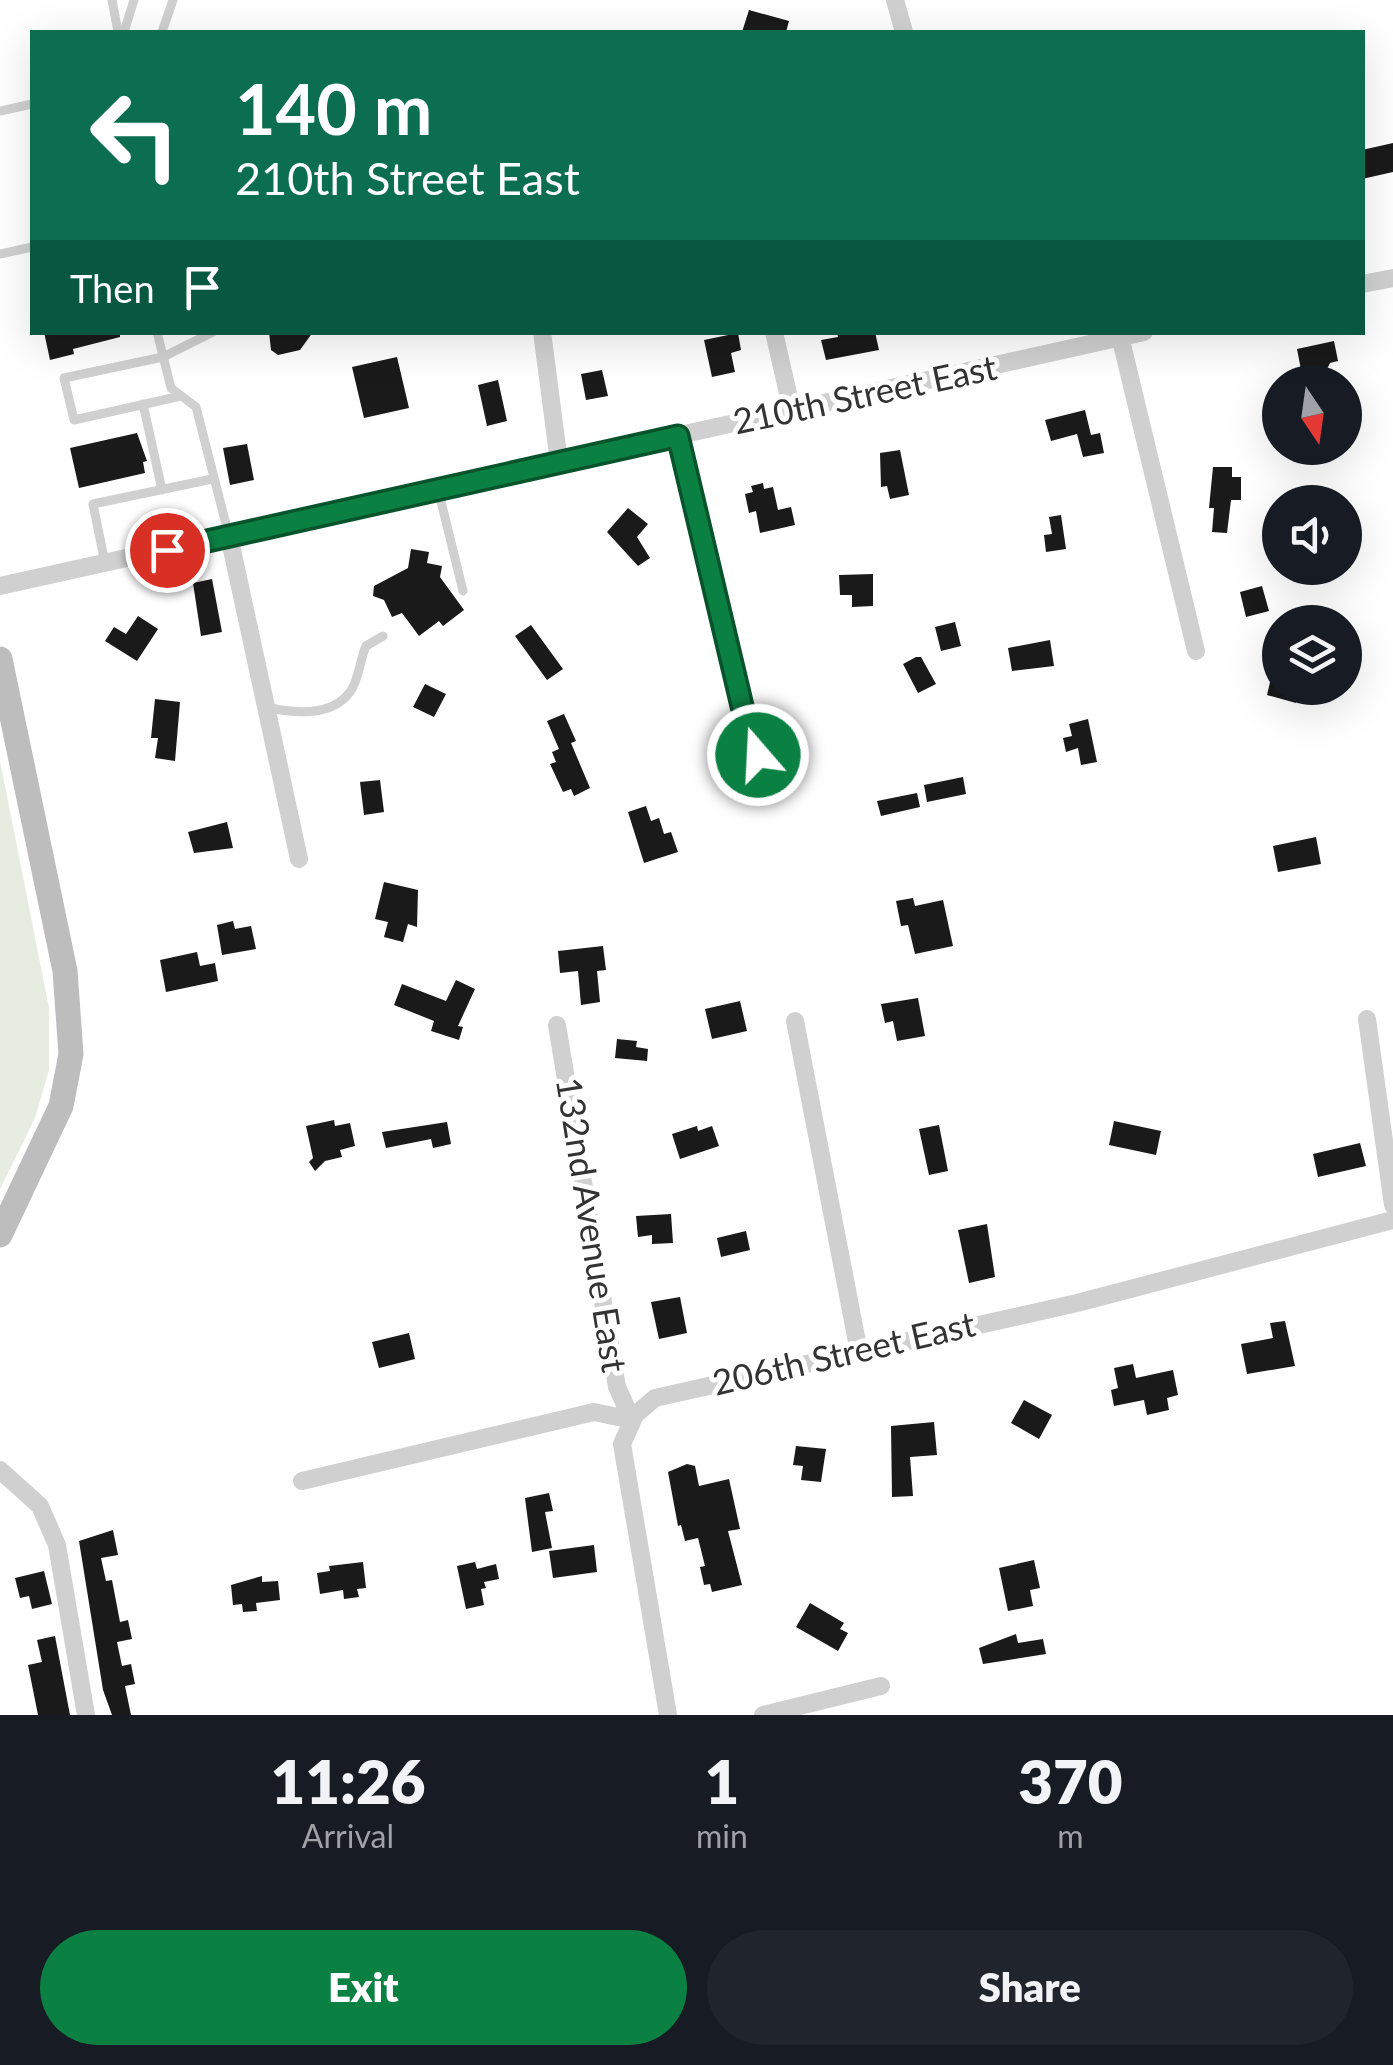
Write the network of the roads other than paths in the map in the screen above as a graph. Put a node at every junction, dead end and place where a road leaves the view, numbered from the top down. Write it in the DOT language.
graph roads {
  1 [pos="112,0"];
  2 [pos="134,0"];
  3 [pos="173,0"];
  4 [pos="895,0"];
  5 [pos="120,30"];
  6 [pos="122,30"];
  7 [pos="163,30"];
  8 [pos="903,30"];
  9 [pos="30,104"];
  10 [pos="0,111"];
  11 [pos="30,247"];
  12 [pos="0,254"];
  13 [pos="1393,278"];
  14 [pos="1365,283"];
  15 [pos="158,335"];
  16 [pos="206,335"];
  17 [pos="542,335"];
  18 [pos="775,335"];
  19 [pos="1120,335"];
  20 [pos="163,356"];
  21 [pos="182,396"];
  22 [pos="143,404"];
  23 [pos="792,412"];
  24 [pos="678,436"];
  25 [pos="559,462"];
  26 [pos="212,479"];
  27 [pos="438,489"];
  28 [pos="162,490"];
  29 [pos="229,536"];
  30 [pos="105,563"];
  31 [pos="0,586"];
  32 [pos="463,592"];
  33 [pos="383,636"];
  34 [pos="1196,650"];
  35 [pos="0,660"];
  36 [pos="266,706"];
  37 [pos="758,755"];
  38 [pos="300,859"];
  39 [pos="1367,1019"];
  40 [pos="795,1021"];
  41 [pos="557,1025"];
  42 [pos="1393,1205"];
  43 [pos="1393,1220"];
  44 [pos="0,1235"];
  45 [pos="859,1352"];
  46 [pos="632,1420"];
  47 [pos="0,1470"];
  48 [pos="302,1481"];
  49 [pos="881,1686"];
  50 [pos="86,1715"];
  51 [pos="668,1715"];
  52 [pos="763,1715"];
  1 -- 5 [label="lane"];
  2 -- 6 [label="lane"];
  3 -- 7 [label="lane"];
  4 -- 8 [label="street"];
  9 -- 10 [label="lane"];
  11 -- 12 [label="lane"];
  13 -- 14 [label="street"];
  15 -- 20 [label="lane"];
  16 -- 20 [label="lane"];
  17 -- 25 [label="street"];
  18 -- 23 [label="street"];
  19 -- 23 [label="street, 210th Street East"];
  19 -- 34 [label="street"];
  20 -- 21 [label="lane"];
  20 -- 22 [label="lane"];
  21 -- 22 [label="lane"];
  21 -- 26 [label="lane"];
  22 -- 28 [label="lane"];
  23 -- 24 [label="street, 210th Street East"];
  24 -- 25 [label="street, 210th Street East"];
  24 -- 37 [label="street"];
  25 -- 27 [label="street, 210th Street East"];
  26 -- 28 [label="lane"];
  26 -- 29 [label="lane"];
  27 -- 29 [label="street, 210th Street East"];
  27 -- 32 [label="lane"];
  28 -- 30 [label="lane"];
  29 -- 30 [label="street, 210th Street East"];
  29 -- 36 [label="street"];
  30 -- 31 [label="street, 210th Street East"];
  33 -- 36 [label="lane"];
  35 -- 44 [label="main road"];
  36 -- 38 [label="street"];
  39 -- 42 [label="street"];
  40 -- 45 [label="street"];
  41 -- 46 [label="street, 132nd Avenue East"];
  43 -- 45 [label="street, 206th Street East"];
  45 -- 46 [label="street, 206th Street East"];
  46 -- 48 [label="street"];
  46 -- 51 [label="street, 132nd Avenue East"];
  47 -- 50 [label="street"];
  49 -- 52 [label="street"];
}
